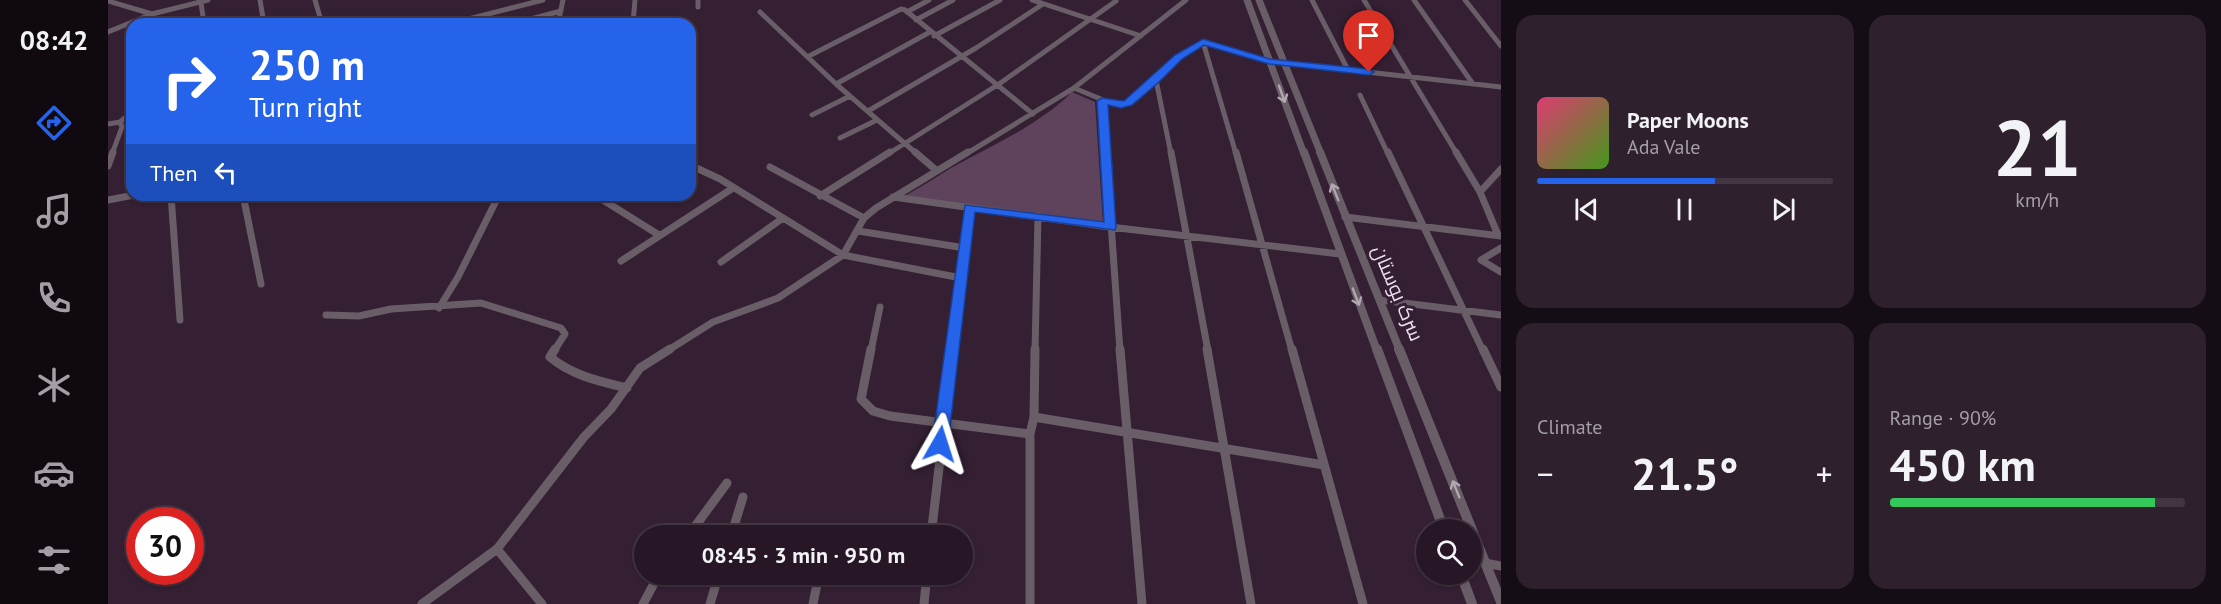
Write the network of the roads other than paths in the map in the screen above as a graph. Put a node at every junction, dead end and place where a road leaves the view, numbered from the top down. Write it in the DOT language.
graph roads {
  1 [pos="208,0"];
  2 [pos="260,0"];
  3 [pos="315,0"];
  4 [pos="543,0"];
  5 [pos="562,0"];
  6 [pos="635,0"];
  7 [pos="928,0"];
  8 [pos="952,0"];
  9 [pos="1000,0"];
  10 [pos="1032,0"];
  11 [pos="1186,0"];
  12 [pos="1247,0"];
  13 [pos="1259,0"];
  14 [pos="1312,0"];
  15 [pos="1364,0"];
  16 [pos="1414,0"];
  17 [pos="1465,0"];
  18 [pos="108,1"];
  19 [pos="1116,1"];
  20 [pos="201,3"];
  21 [pos="1043,4"];
  22 [pos="561,11"];
  23 [pos="760,12"];
  24 [pos="907,12"];
  25 [pos="149,15"];
  26 [pos="142,18"];
  27 [pos="148,18"];
  28 [pos="203,18"];
  29 [pos="263,18"];
  30 [pos="320,18"];
  31 [pos="472,18"];
  32 [pos="535,18"];
  33 [pos="559,18"];
  34 [pos="633,18"];
  35 [pos="1091,19"];
  36 [pos="916,20"];
  37 [pos="126,25"];
  38 [pos="108,32"];
  39 [pos="932,34"];
  40 [pos="1141,36"];
  41 [pos="1203,42"];
  42 [pos="1501,46"];
  43 [pos="810,56"];
  44 [pos="960,56"];
  45 [pos="1269,61"];
  46 [pos="1283,63"];
  47 [pos="1348,70"];
  48 [pos="1410,77"];
  49 [pos="1156,80"];
  50 [pos="836,84"];
  51 [pos="1473,84"];
  52 [pos="995,86"];
  53 [pos="1074,87"];
  54 [pos="1501,87"];
  55 [pos="1360,94"];
  56 [pos="850,96"];
  57 [pos="1102,101"];
  58 [pos="868,111"];
  59 [pos="1033,114"];
  60 [pos="812,115"];
  61 [pos="126,117"];
  62 [pos="877,120"];
  63 [pos="120,122"];
  64 [pos="108,124"];
  65 [pos="840,138"];
  66 [pos="905,144"];
  67 [pos="108,166"];
  68 [pos="770,167"];
  69 [pos="696,168"];
  70 [pos="1501,169"];
  71 [pos="937,171"];
  72 [pos="733,188"];
  73 [pos="1480,192"];
  74 [pos="820,196"];
  75 [pos="126,197"];
  76 [pos="893,197"];
  77 [pos="108,200"];
  78 [pos="171,201"];
  79 [pos="244,201"];
  80 [pos="496,201"];
  81 [pos="605,201"];
  82 [pos="969,208"];
  83 [pos="1038,216"];
  84 [pos="1345,217"];
  85 [pos="783,218"];
  86 [pos="864,218"];
  87 [pos="1421,225"];
  88 [pos="1110,227"];
  89 [pos="858,231"];
  90 [pos="659,235"];
  91 [pos="1499,235"];
  92 [pos="1188,236"];
  93 [pos="1263,245"];
  94 [pos="965,248"];
  95 [pos="1501,248"];
  96 [pos="1340,254"];
  97 [pos="843,255"];
  98 [pos="621,261"];
  99 [pos="720,262"];
  100 [pos="1345,266"];
  101 [pos="1366,269"];
  102 [pos="1501,272"];
  103 [pos="961,278"];
  104 [pos="261,284"];
  105 [pos="1380,300"];
  106 [pos="880,307"];
  107 [pos="439,308"];
  108 [pos="1464,310"];
  109 [pos="326,315"];
  110 [pos="1501,315"];
  111 [pos="180,320"];
  112 [pos="1501,387"];
  113 [pos="627,388"];
  114 [pos="1034,417"];
  115 [pos="943,422"];
  116 [pos="1030,434"];
  117 [pos="1126,434"];
  118 [pos="1226,451"];
  119 [pos="1324,465"];
  120 [pos="727,483"];
  121 [pos="743,497"];
  122 [pos="1440,519"];
  123 [pos="696,525"];
  124 [pos="734,525"];
  125 [pos="932,525"];
  126 [pos="497,549"];
  127 [pos="1485,563"];
  128 [pos="1501,566"];
  129 [pos="653,585"];
  130 [pos="716,585"];
  131 [pos="817,585"];
  132 [pos="926,585"];
  133 [pos="1465,585"];
  134 [pos="1501,602"];
  135 [pos="422,604"];
  136 [pos="542,604"];
  137 [pos="643,604"];
  138 [pos="710,604"];
  139 [pos="813,604"];
  140 [pos="924,604"];
  141 [pos="1030,604"];
  142 [pos="1142,604"];
  143 [pos="1251,604"];
  144 [pos="1363,604"];
  145 [pos="1472,604"];
  1 -- 20 [label="street"];
  2 -- 29 [label="street"];
  3 -- 30 [label="street"];
  4 -- 31 [label="street"];
  5 -- 22 [label="street"];
  6 -- 34 [label="street"];
  7 -- 24 [label="street"];
  8 -- 36 [label="street"];
  9 -- 39 [label="street"];
  10 -- 21 [label="street"];
  11 -- 40 [label="street"];
  12 -- 45 [label="street, سرک بوستان"];
  13 -- 46 [label="street, سرک بوستان"];
  14 -- 47 [label="street"];
  15 -- 48 [label="street"];
  16 -- 51 [label="street"];
  17 -- 42 [label="street"];
  18 -- 25 [label="street"];
  19 -- 35 [label="street"];
  20 -- 25 [label="street"];
  20 -- 28 [label="street"];
  21 -- 35 [label="street"];
  21 -- 44 [label="street"];
  22 -- 32 [label="street"];
  22 -- 33 [label="street"];
  23 -- 43 [label="street"];
  24 -- 36 [label="street"];
  24 -- 43 [label="street"];
  25 -- 26 [label="street"];
  25 -- 27 [label="street"];
  35 -- 40 [label="street"];
  35 -- 52 [label="street"];
  36 -- 39 [label="street"];
  37 -- 38 [label="street"];
  39 -- 44 [label="street"];
  39 -- 50 [label="street"];
  40 -- 53 [label="street"];
  41 -- 45 [label="street"];
  41 -- 49 [label="street"];
  41 -- 93 [label="street"];
  43 -- 50 [label="street"];
  44 -- 52 [label="street"];
  44 -- 58 [label="street"];
  45 -- 46 [label="street"];
  45 -- 96 [label="street, سرک بوستان, one-way"];
  46 -- 47 [label="street"];
  84 -- 46 [label="street, سرک بوستان, one-way"];
  47 -- 48 [label="street"];
  48 -- 51 [label="street"];
  48 -- 73 [label="street"];
  49 -- 57 [label="street"];
  49 -- 92 [label="street"];
  50 -- 56 [label="street"];
  51 -- 54 [label="street"];
  52 -- 59 [label="street"];
  52 -- 66 [label="street"];
  53 -- 57 [label="street"];
  53 -- 59 [label="street"];
  55 -- 87 [label="street"];
  56 -- 58 [label="street"];
  56 -- 60 [label="street"];
  57 -- 88 [label="street"];
  58 -- 62 [label="street"];
  59 -- 71 [label="street"];
  61 -- 63 [label="street"];
  62 -- 65 [label="street"];
  62 -- 66 [label="street"];
  63 -- 64 [label="street"];
  63 -- 67 [label="street"];
  66 -- 71 [label="street"];
  66 -- 74 [label="street"];
  68 -- 74 [label="street"];
  69 -- 72 [label="street"];
  70 -- 73 [label="street"];
  71 -- 76 [label="street"];
  72 -- 85 [label="street"];
  72 -- 90 [label="street"];
  73 -- 91 [label="street"];
  74 -- 86 [label="street"];
  75 -- 77 [label="street"];
  76 -- 82 [label="street"];
  76 -- 86 [label="street"];
  78 -- 111 [label="street"];
  79 -- 104 [label="street"];
  80 -- 107 [label="street"];
  81 -- 90 [label="street"];
  82 -- 83 [label="street"];
  82 -- 94 [label="street"];
  83 -- 88 [label="street"];
  83 -- 114 [label="street"];
  84 -- 87 [label="street"];
  84 -- 101 [label="street, سرک بوستان"];
  85 -- 97 [label="street"];
  85 -- 99 [label="street"];
  86 -- 89 [label="street"];
  87 -- 91 [label="street"];
  87 -- 108 [label="street"];
  88 -- 92 [label="street"];
  88 -- 117 [label="street"];
  89 -- 94 [label="street"];
  89 -- 97 [label="street"];
  90 -- 98 [label="street"];
  92 -- 93 [label="street"];
  92 -- 118 [label="street"];
  93 -- 96 [label="street"];
  93 -- 119 [label="street"];
  94 -- 103 [label="street"];
  95 -- 102 [label="street"];
  96 -- 100 [label="street, سرک بوستان"];
  97 -- 103 [label="street"];
  97 -- 113 [label="street"];
  100 -- 101 [label="street"];
  100 -- 122 [label="street, سرک بوستان, one-way"];
  101 -- 105 [label="street, سرک بوستان"];
  103 -- 115 [label="street"];
  105 -- 108 [label="street"];
  127 -- 105 [label="street, سرک بوستان, one-way"];
  106 -- 115 [label="street"];
  107 -- 109 [label="street"];
  107 -- 113 [label="street"];
  108 -- 110 [label="street"];
  108 -- 112 [label="street"];
  113 -- 126 [label="street"];
  114 -- 116 [label="street"];
  114 -- 117 [label="street"];
  115 -- 116 [label="street"];
  115 -- 125 [label="street"];
  116 -- 141 [label="street"];
  117 -- 118 [label="street"];
  117 -- 142 [label="street"];
  118 -- 119 [label="street"];
  118 -- 143 [label="street"];
  119 -- 144 [label="street"];
  120 -- 123 [label="street"];
  121 -- 124 [label="street"];
  126 -- 135 [label="street"];
  126 -- 136 [label="street"];
  127 -- 128 [label="street"];
  127 -- 134 [label="street, سرک بوستان"];
  129 -- 137 [label="street"];
  130 -- 138 [label="street"];
  131 -- 139 [label="street"];
  132 -- 140 [label="street"];
  133 -- 145 [label="street"];
}
